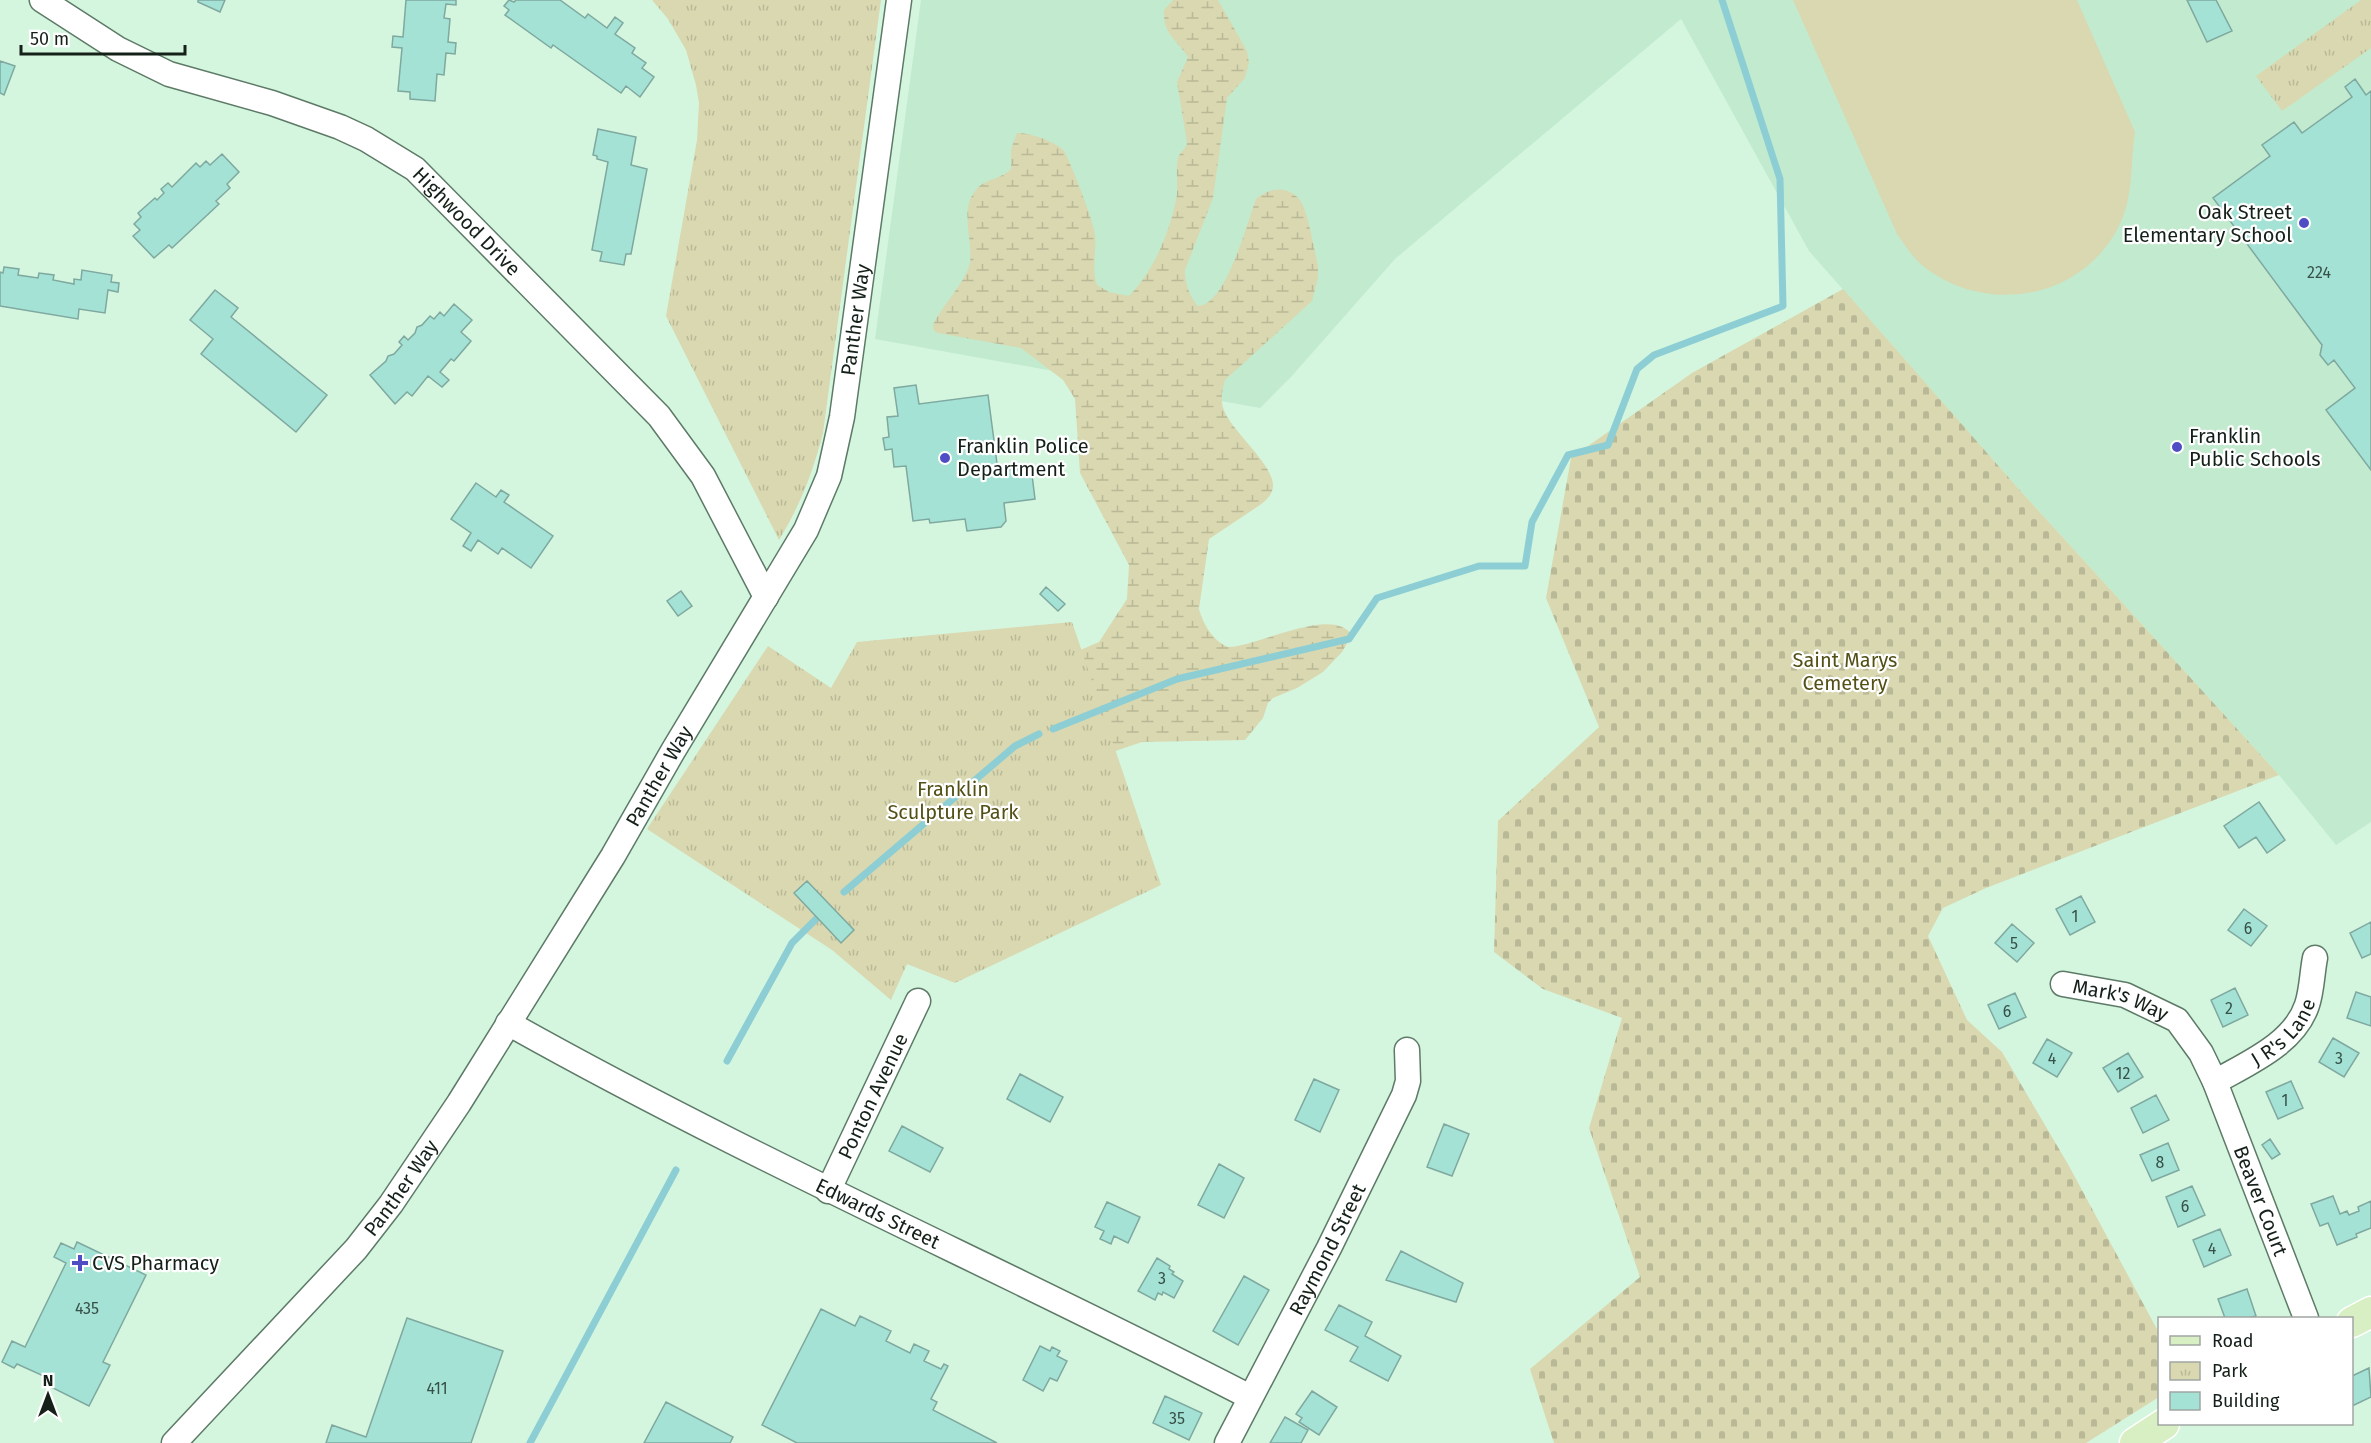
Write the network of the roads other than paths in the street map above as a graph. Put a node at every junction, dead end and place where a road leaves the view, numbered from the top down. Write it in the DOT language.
graph roads {
  1 [pos="42,0"];
  2 [pos="899,0"];
  3 [pos="766,597"];
  4 [pos="2315,958"];
  5 [pos="2063,984"];
  6 [pos="918,1001"];
  7 [pos="508,1023"];
  8 [pos="1407,1050"];
  9 [pos="2215,1082"];
  10 [pos="828,1191"];
  11 [pos="2371,1312"];
  12 [pos="2306,1317"];
  13 [pos="2353,1321"];
  14 [pos="1250,1397"];
  15 [pos="2162,1425"];
  16 [pos="174,1443"];
  17 [pos="1227,1443"];
  18 [pos="2135,1443"];
  1 -- 3 [label="street, Highwood Drive"];
  2 -- 3 [label="street, Panther Way"];
  3 -- 7 [label="street, Panther Way"];
  4 -- 9 [label="street, J R's Lane"];
  5 -- 9 [label="street, Mark's Way"];
  6 -- 10 [label="street, Ponton Avenue"];
  7 -- 10 [label="street, Edwards Street"];
  7 -- 16 [label="street, Panther Way"];
  8 -- 14 [label="street, Raymond Street"];
  9 -- 12 [label="street, Beaver Court"];
  10 -- 14 [label="street, Edwards Street"];
  11 -- 13 [label="main road"];
  14 -- 17 [label="street, Raymond Street"];
  15 -- 18 [label="main road"];
}
